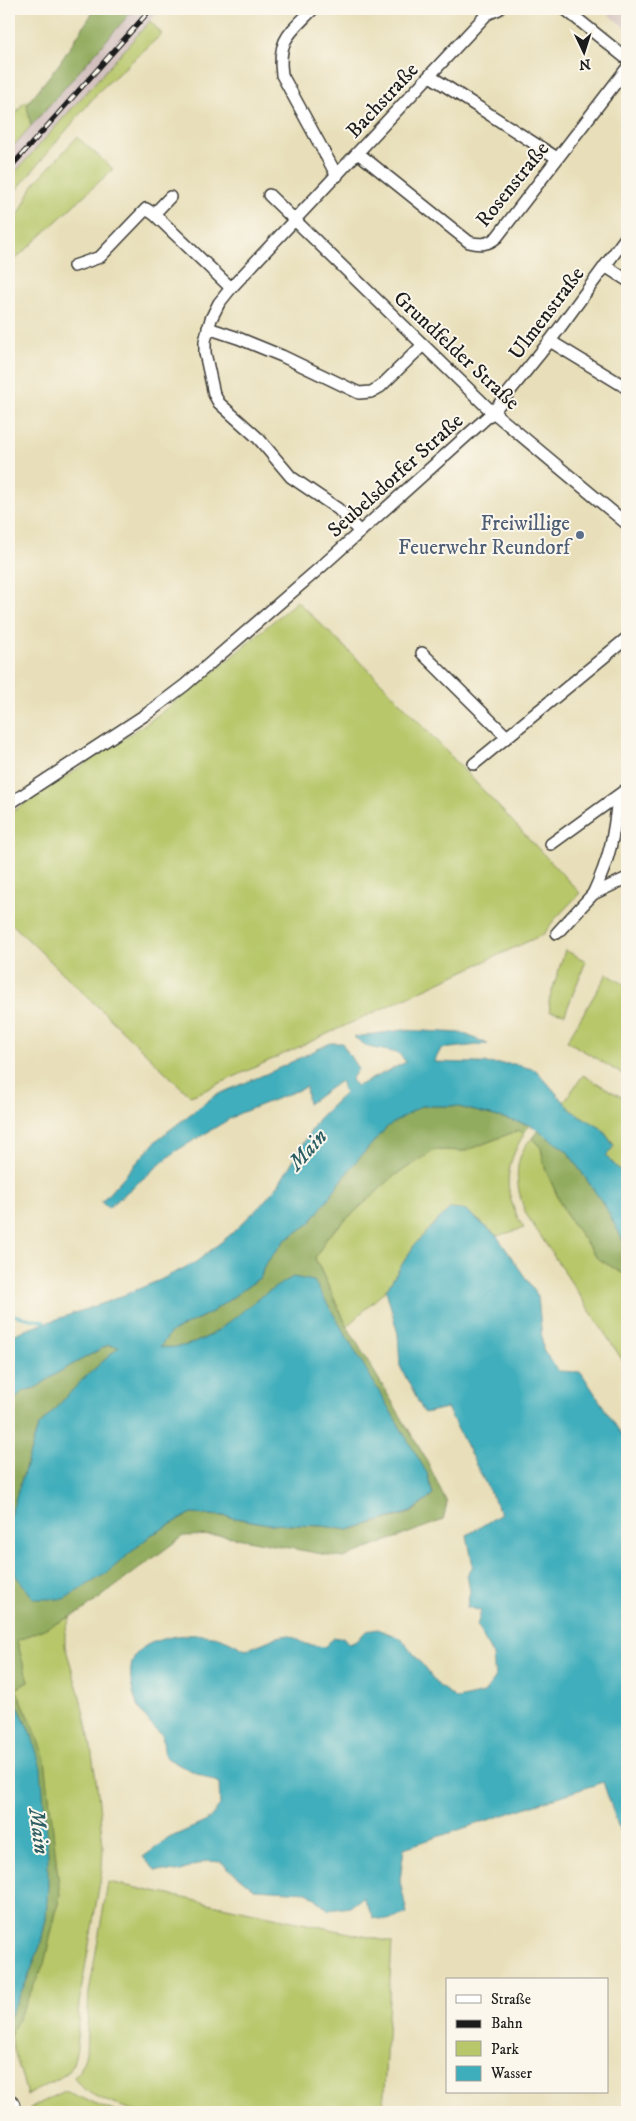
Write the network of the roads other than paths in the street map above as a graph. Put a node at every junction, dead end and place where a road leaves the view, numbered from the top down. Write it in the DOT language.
graph roads {
  1 [pos="313,9"];
  2 [pos="499,9"];
  3 [pos="565,9"];
  4 [pos="484,12"];
  5 [pos="627,59"];
  6 [pos="627,68"];
  7 [pos="430,76"];
  8 [pos="358,153"];
  9 [pos="557,158"];
  10 [pos="338,176"];
  11 [pos="269,195"];
  12 [pos="170,197"];
  13 [pos="154,214"];
  14 [pos="295,221"];
  15 [pos="627,236"];
  16 [pos="74,266"];
  17 [pos="605,266"];
  18 [pos="627,280"];
  19 [pos="231,288"];
  20 [pos="208,328"];
  21 [pos="550,340"];
  22 [pos="423,345"];
  23 [pos="627,388"];
  24 [pos="494,412"];
  25 [pos="627,524"];
  26 [pos="360,532"];
  27 [pos="627,638"];
  28 [pos="422,653"];
  29 [pos="507,738"];
  30 [pos="474,764"];
  31 [pos="627,789"];
  32 [pos="618,797"];
  33 [pos="9,804"];
  34 [pos="551,844"];
  35 [pos="627,878"];
  36 [pos="593,894"];
  37 [pos="557,933"];
  38 [pos="9,2104"];
  39 [pos="11,2112"];
  1 -- 10 [label="street"];
  2 -- 4 [label="street, Bachstraße"];
  3 -- 5 [label="street"];
  4 -- 7 [label="street, Bachstraße"];
  6 -- 9 [label="street, Rosenstraße"];
  7 -- 8 [label="street, Bachstraße"];
  7 -- 9 [label="street"];
  8 -- 9 [label="street, Rosenstraße"];
  8 -- 10 [label="street, Bachstraße"];
  10 -- 14 [label="street, Bachstraße"];
  11 -- 14 [label="street, Grundfelder Straße"];
  12 -- 13 [label="street"];
  13 -- 16 [label="street"];
  13 -- 19 [label="street"];
  14 -- 19 [label="street, Bachstraße"];
  14 -- 22 [label="street, Grundfelder Straße"];
  15 -- 17 [label="street, Ulmenstraße"];
  17 -- 18 [label="street"];
  17 -- 21 [label="street, Ulmenstraße"];
  19 -- 20 [label="street, Bachstraße"];
  20 -- 22 [label="street"];
  20 -- 26 [label="street, Bachstraße"];
  21 -- 23 [label="street"];
  21 -- 24 [label="street, Ulmenstraße"];
  22 -- 24 [label="street, Grundfelder Straße"];
  24 -- 25 [label="street, Grundfelder Straße"];
  24 -- 26 [label="street, Seubelsdorfer Straße"];
  26 -- 33 [label="street, Seubelsdorfer Straße"];
  27 -- 29 [label="street"];
  28 -- 29 [label="street"];
  29 -- 30 [label="street"];
  31 -- 32 [label="street"];
  32 -- 34 [label="street"];
  32 -- 36 [label="street"];
  35 -- 36 [label="street"];
  36 -- 37 [label="street"];
  38 -- 39 [label="highway"];
}
